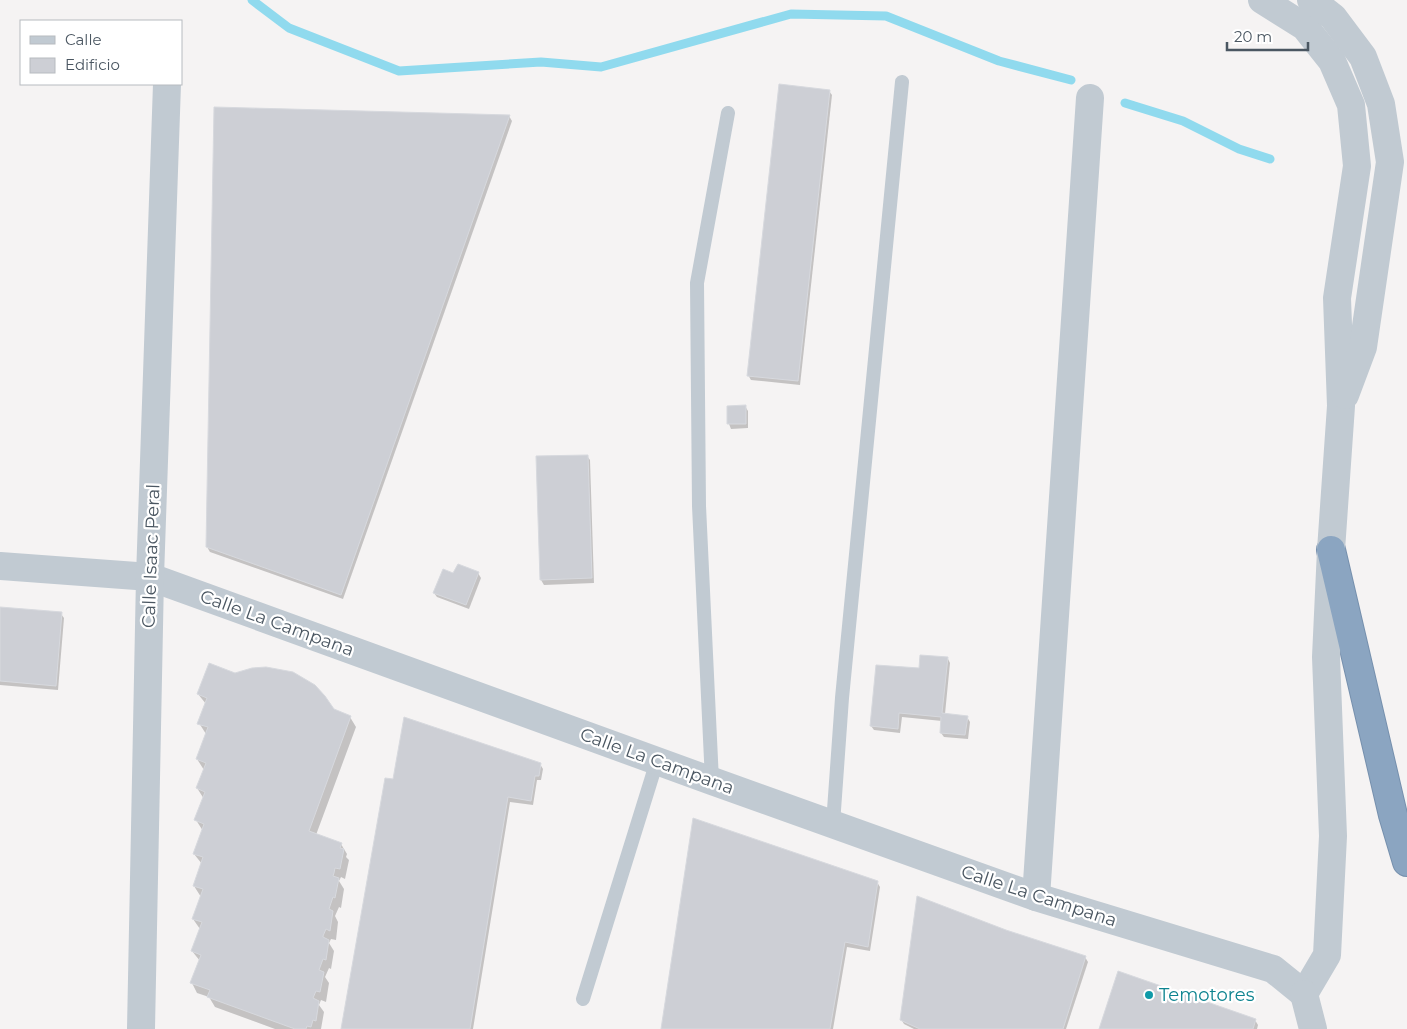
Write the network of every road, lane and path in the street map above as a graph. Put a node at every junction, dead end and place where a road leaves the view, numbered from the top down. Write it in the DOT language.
graph roads {
  1 [pos="1262,0"];
  2 [pos="1312,0"];
  3 [pos="902,82"];
  4 [pos="167,85"];
  5 [pos="1090,98"];
  6 [pos="728,113"];
  7 [pos="1341,406"];
  8 [pos="1330,550"];
  9 [pos="0,566"];
  10 [pos="150,577"];
  11 [pos="657,761"];
  12 [pos="712,781"];
  13 [pos="834,824"];
  14 [pos="1407,862"];
  15 [pos="1036,897"];
  16 [pos="1304,994"];
  17 [pos="583,999"];
  18 [pos="141,1029"];
  19 [pos="1313,1029"];
  1 -- 7 [label="street"];
  2 -- 7 [label="street"];
  3 -- 13 [label="lane"];
  4 -- 10 [label="street, Calle Isaac Peral"];
  5 -- 15 [label="street"];
  6 -- 12 [label="lane"];
  7 -- 8 [label="street"];
  8 -- 14 [label="highway"];
  8 -- 16 [label="street"];
  9 -- 10 [label="street, Calle La Campana"];
  10 -- 11 [label="street, Calle La Campana"];
  10 -- 18 [label="street, Calle Isaac Peral"];
  11 -- 12 [label="street, Calle La Campana"];
  11 -- 17 [label="lane"];
  12 -- 13 [label="street, Calle La Campana"];
  13 -- 15 [label="street, Calle La Campana"];
  15 -- 16 [label="street, Calle La Campana"];
  16 -- 19 [label="street"];
}
